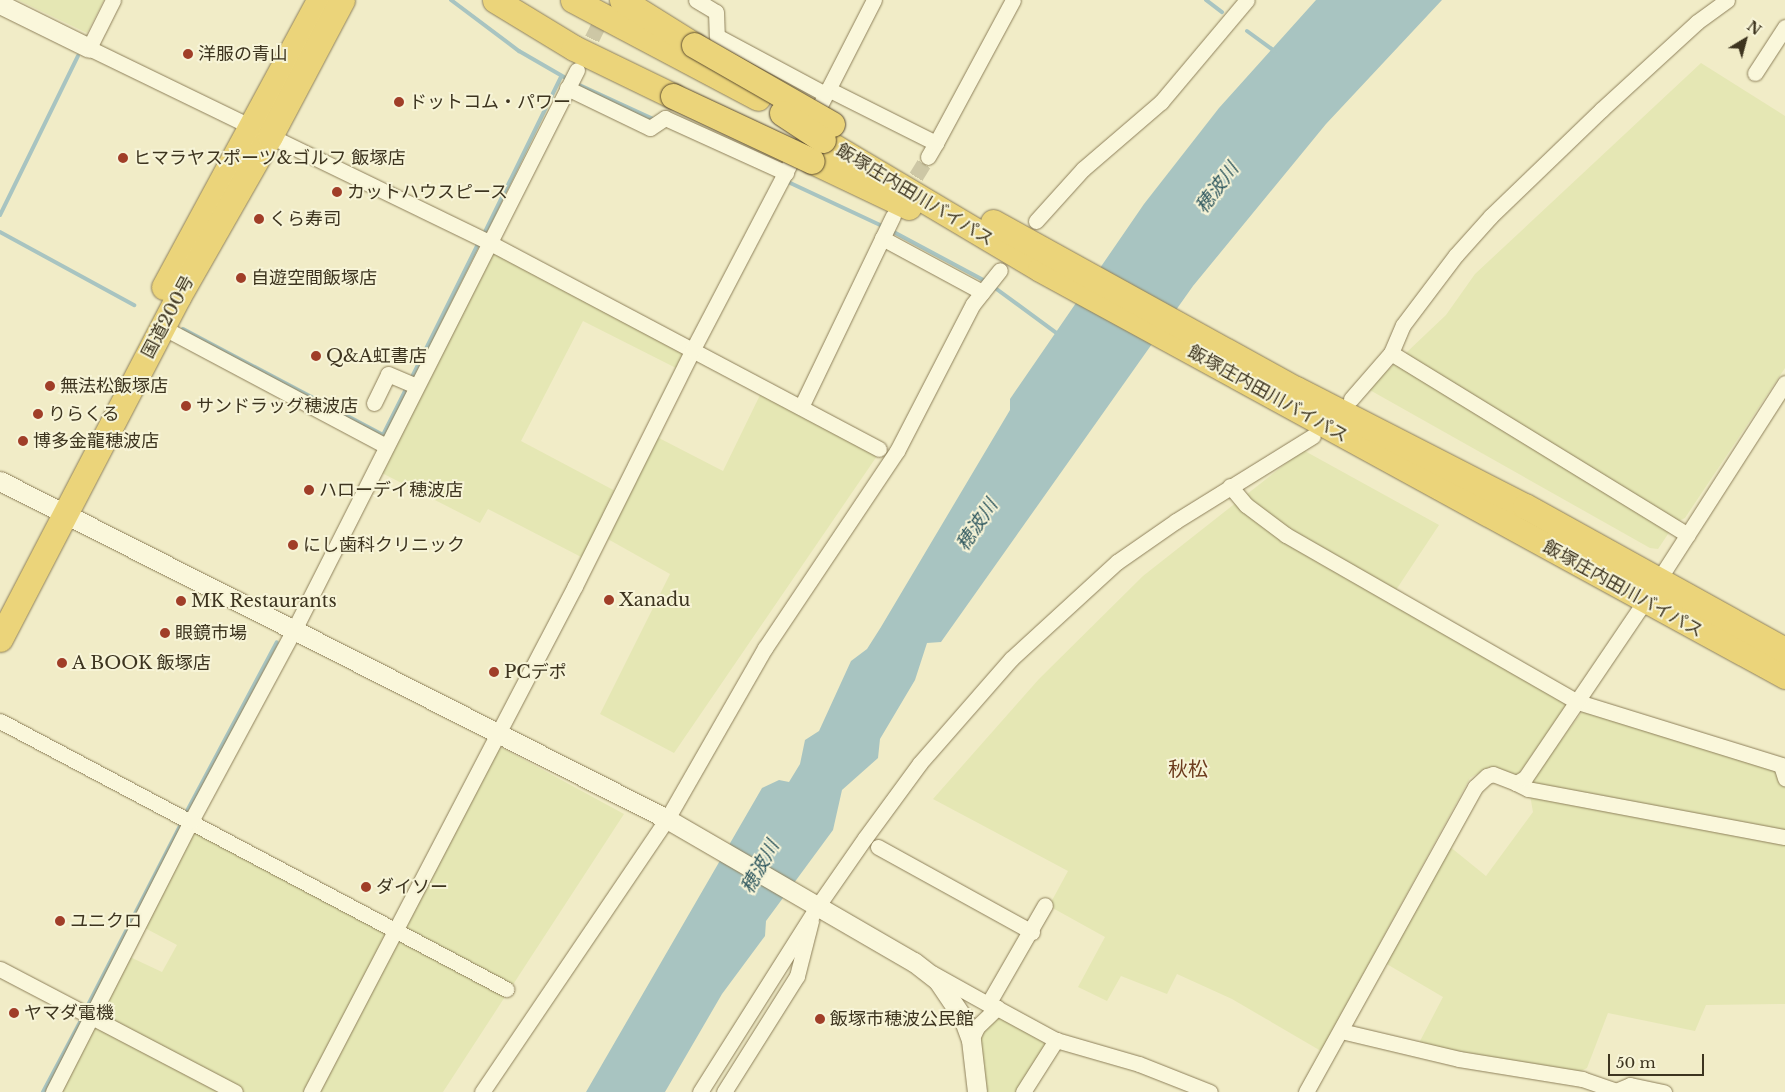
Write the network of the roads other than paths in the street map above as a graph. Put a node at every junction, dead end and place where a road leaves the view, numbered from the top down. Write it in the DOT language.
graph roads {
  1 [pos="113,0"];
  2 [pos="319,0"];
  3 [pos="342,0"];
  4 [pos="495,0"];
  5 [pos="573,0"];
  6 [pos="622,0"];
  7 [pos="696,0"];
  8 [pos="874,0"];
  9 [pos="1013,0"];
  10 [pos="1247,0"];
  11 [pos="1727,0"];
  12 [pos="0,4"];
  13 [pos="1785,27"];
  14 [pos="89,48"];
  15 [pos="692,53"];
  16 [pos="1755,72"];
  17 [pos="826,91"];
  18 [pos="261,132"];
  19 [pos="824,139"];
  20 [pos="936,143"];
  21 [pos="928,157"];
  22 [pos="783,177"];
  23 [pos="1036,221"];
  24 [pos="484,240"];
  25 [pos="1044,260"];
  26 [pos="162,326"];
  27 [pos="692,349"];
  28 [pos="1391,353"];
  29 [pos="411,383"];
  30 [pos="1785,384"];
  31 [pos="1351,399"];
  32 [pos="374,403"];
  33 [pos="801,407"];
  34 [pos="1313,436"];
  35 [pos="386,446"];
  36 [pos="879,449"];
  37 [pos="0,480"];
  38 [pos="1230,486"];
  39 [pos="58,510"];
  40 [pos="1688,535"];
  41 [pos="1652,591"];
  42 [pos="0,605"];
  43 [pos="295,628"];
  44 [pos="0,638"];
  45 [pos="1785,650"];
  46 [pos="1785,676"];
  47 [pos="1578,702"];
  48 [pos="0,721"];
  49 [pos="498,732"];
  50 [pos="1785,778"];
  51 [pos="1516,783"];
  52 [pos="667,819"];
  53 [pos="191,821"];
  54 [pos="1785,837"];
  55 [pos="878,847"];
  56 [pos="1045,906"];
  57 [pos="813,909"];
  58 [pos="396,928"];
  59 [pos="1032,932"];
  60 [pos="914,962"];
  61 [pos="0,969"];
  62 [pos="506,989"];
  63 [pos="992,1006"];
  64 [pos="93,1016"];
  65 [pos="1341,1031"];
  66 [pos="971,1040"];
  67 [pos="1056,1040"];
  68 [pos="53,1092"];
  69 [pos="235,1092"];
  70 [pos="311,1092"];
  71 [pos="482,1092"];
  72 [pos="700,1092"];
  73 [pos="724,1092"];
  74 [pos="976,1092"];
  75 [pos="1023,1092"];
  76 [pos="1210,1092"];
  77 [pos="1306,1092"];
  78 [pos="1664,1092"];
  1 -- 14 [label="street"];
  2 -- 18 [label="highway, 国道200号"];
  3 -- 18 [label="highway, 国道200号"];
  4 -- 19 [label="highway, bridge"];
  5 -- 15 [label="highway, 飯塚庄内田川バイパス"];
  6 -- 15 [label="highway"];
  7 -- 17 [label="street"];
  8 -- 17 [label="street"];
  9 -- 20 [label="street"];
  10 -- 23 [label="street"];
  11 -- 28 [label="street"];
  12 -- 14 [label="street"];
  13 -- 16 [label="street"];
  14 -- 18 [label="street"];
  15 -- 19 [label="highway, bridge"];
  15 -- 19 [label="highway, 飯塚庄内田川バイパス"];
  17 -- 20 [label="street"];
  17 -- 22 [label="street"];
  18 -- 24 [label="street"];
  18 -- 26 [label="highway, 国道200号"];
  18 -- 39 [label="highway, 国道200号"];
  19 -- 25 [label="highway, 飯塚庄内田川バイパス"];
  19 -- 25 [label="highway, 飯塚庄内田川バイパス"];
  20 -- 21 [label="street"];
  22 -- 24 [label="street"];
  22 -- 27 [label="street"];
  24 -- 27 [label="street"];
  24 -- 29 [label="street"];
  25 -- 41 [label="highway, 飯塚庄内田川バイパス"];
  26 -- 35 [label="street"];
  26 -- 39 [label="highway, 国道200号"];
  27 -- 33 [label="street"];
  27 -- 49 [label="street"];
  28 -- 31 [label="street"];
  28 -- 40 [label="street"];
  29 -- 32 [label="street"];
  29 -- 35 [label="street"];
  30 -- 40 [label="street"];
  33 -- 36 [label="street"];
  33 -- 52 [label="street"];
  34 -- 38 [label="street"];
  35 -- 43 [label="street"];
  37 -- 39 [label="street"];
  38 -- 47 [label="street"];
  38 -- 57 [label="street"];
  39 -- 42 [label="highway, 国道200号"];
  39 -- 43 [label="street"];
  39 -- 44 [label="highway, 国道200号"];
  40 -- 41 [label="street"];
  41 -- 45 [label="highway, 飯塚庄内田川バイパス"];
  41 -- 46 [label="highway, 飯塚庄内田川バイパス"];
  41 -- 47 [label="street"];
  43 -- 49 [label="street"];
  43 -- 53 [label="street"];
  47 -- 50 [label="street"];
  47 -- 51 [label="street"];
  48 -- 53 [label="street"];
  49 -- 52 [label="street"];
  49 -- 58 [label="street"];
  51 -- 54 [label="street"];
  51 -- 65 [label="street"];
  52 -- 57 [label="street"];
  52 -- 71 [label="street"];
  53 -- 58 [label="street"];
  53 -- 64 [label="street"];
  55 -- 59 [label="street"];
  56 -- 59 [label="street"];
  57 -- 60 [label="street"];
  57 -- 72 [label="street"];
  57 -- 73 [label="street"];
  58 -- 62 [label="street"];
  58 -- 70 [label="street"];
  59 -- 63 [label="street"];
  60 -- 63 [label="street"];
  60 -- 66 [label="street"];
  61 -- 64 [label="street"];
  63 -- 66 [label="street"];
  63 -- 67 [label="street"];
  64 -- 68 [label="street"];
  64 -- 69 [label="street"];
  65 -- 77 [label="street"];
  65 -- 78 [label="street"];
  66 -- 74 [label="street"];
  67 -- 75 [label="street"];
  67 -- 76 [label="street"];
}
